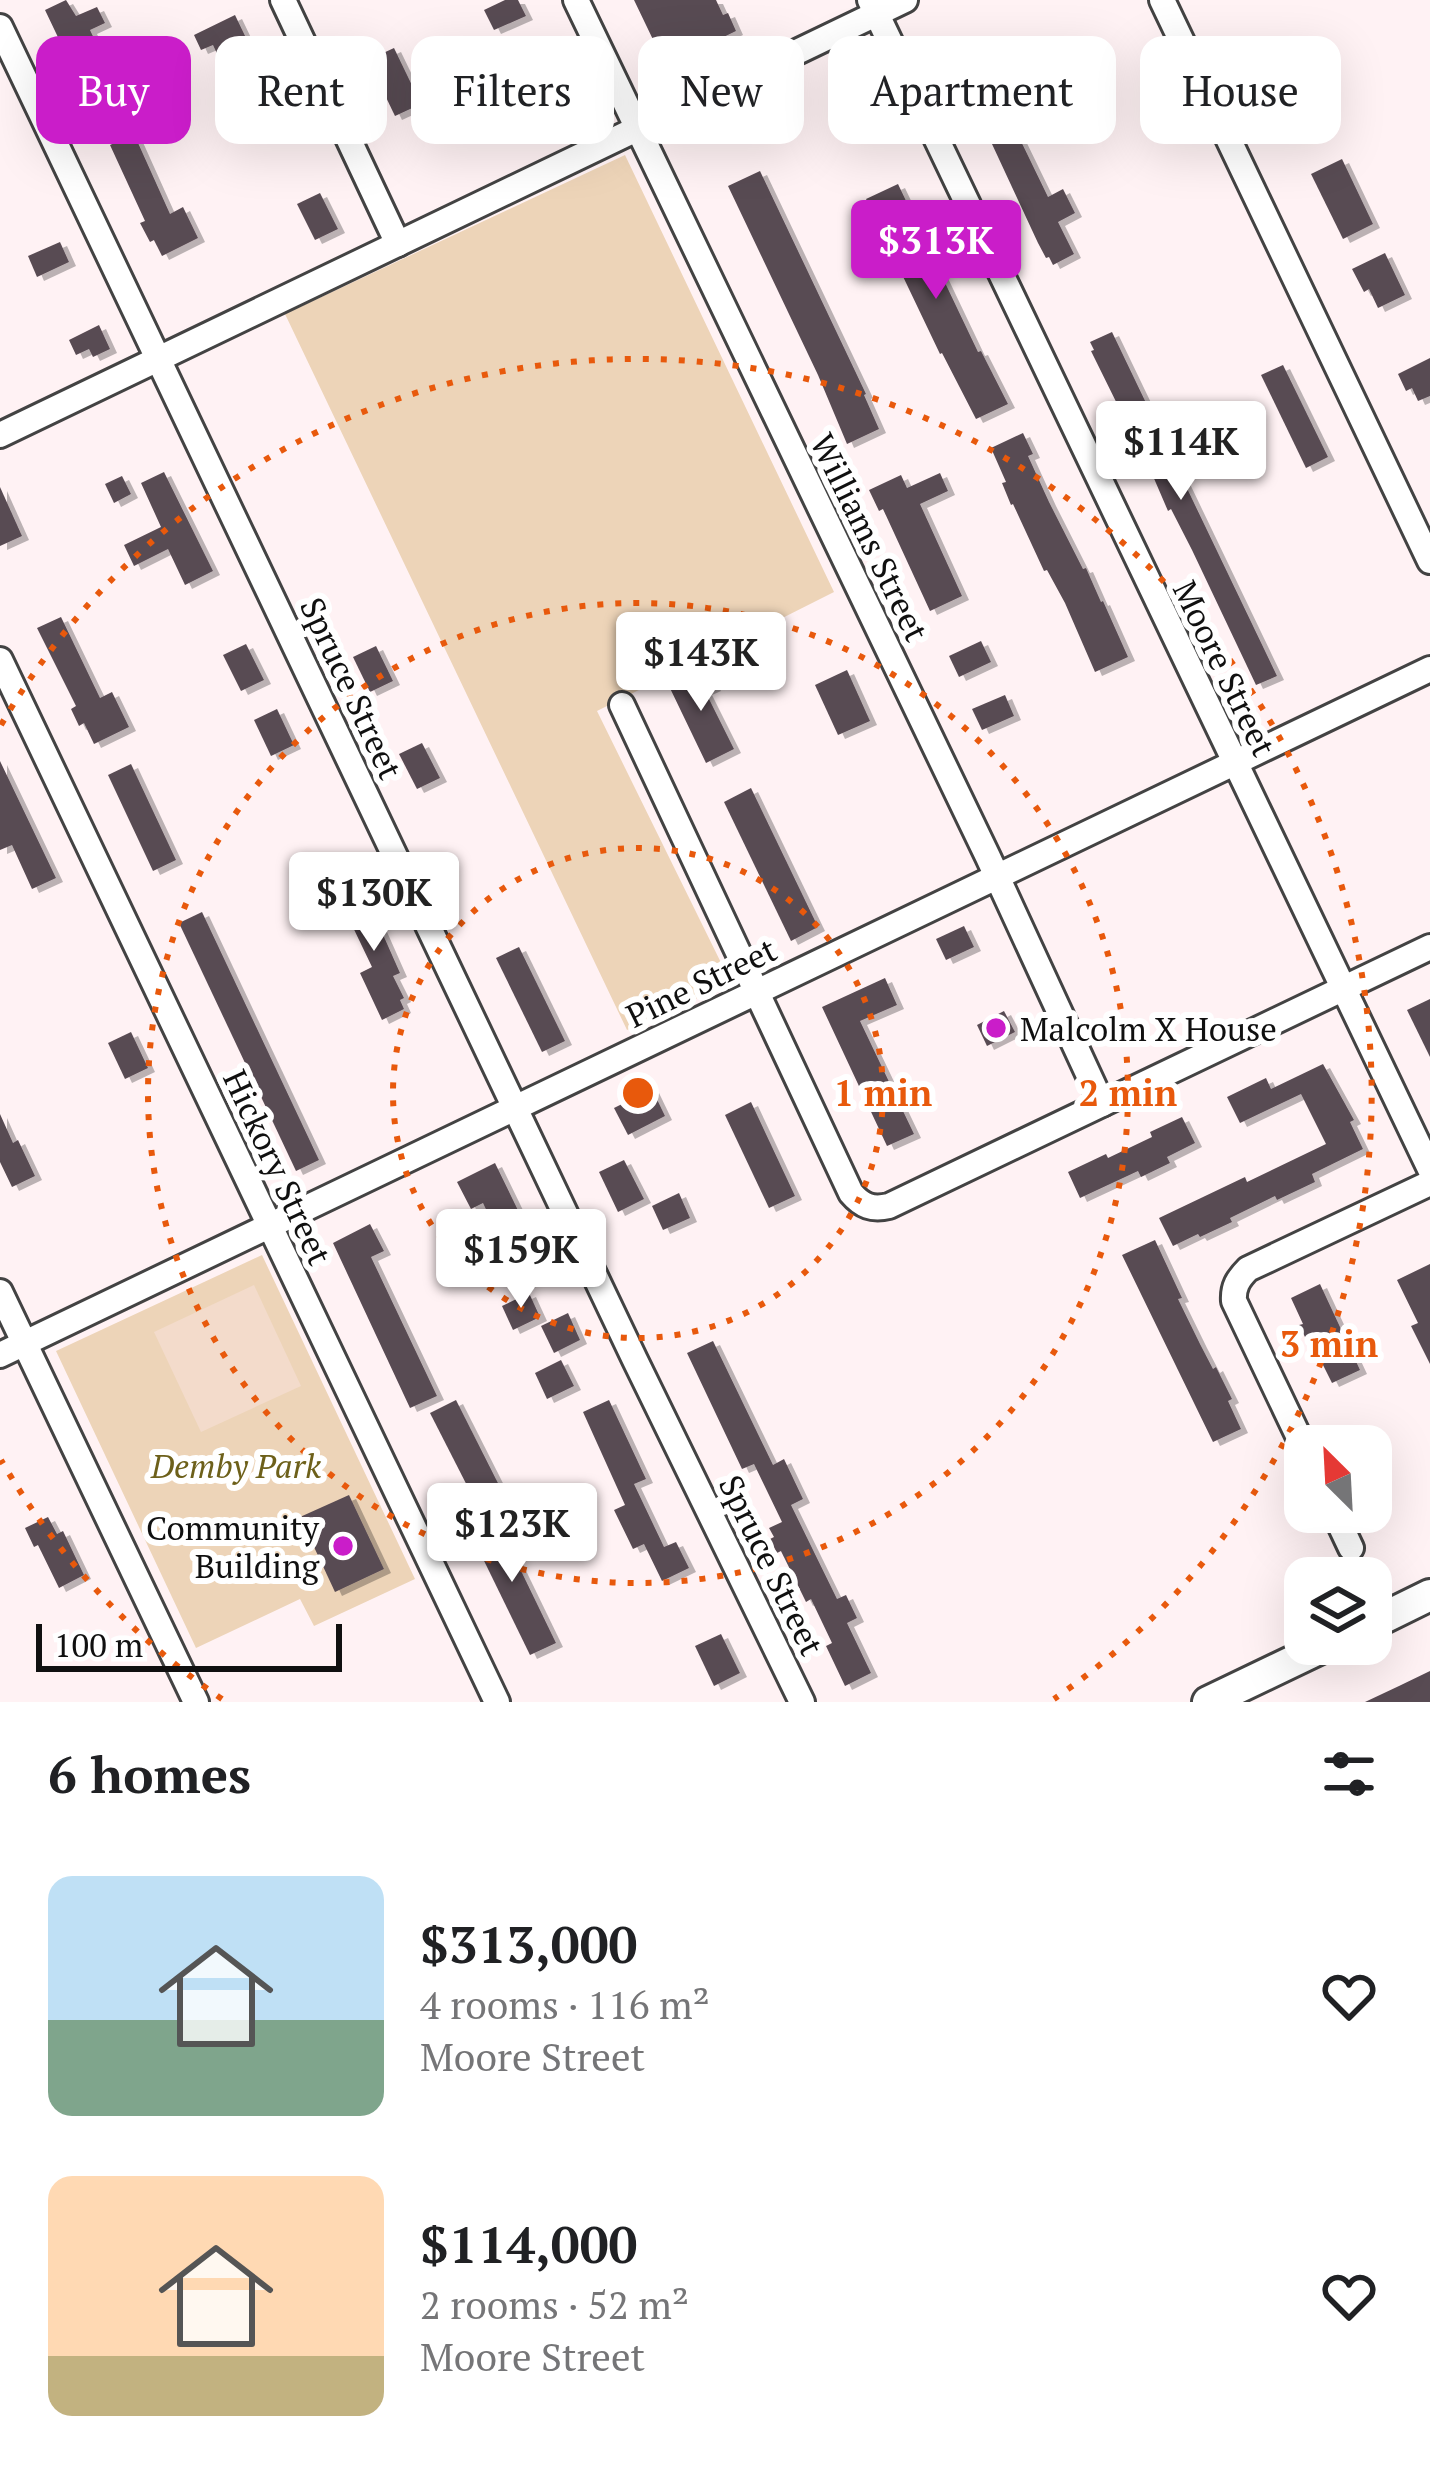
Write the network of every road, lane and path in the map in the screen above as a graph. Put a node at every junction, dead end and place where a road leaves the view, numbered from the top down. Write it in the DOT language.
graph roads {
  1 [pos="283,0"];
  2 [pos="576,0"];
  3 [pos="905,0"];
  4 [pos="1162,0"];
  5 [pos="873,7"];
  6 [pos="0,26"];
  7 [pos="804,43"];
  8 [pos="638,129"];
  9 [pos="645,144"];
  10 [pos="398,244"];
  11 [pos="158,359"];
  12 [pos="0,435"];
  13 [pos="1430,560"];
  14 [pos="0,660"];
  15 [pos="1430,670"];
  16 [pos="622,705"];
  17 [pos="1234,764"];
  18 [pos="997,877"];
  19 [pos="1430,947"];
  20 [pos="1342,989"];
  21 [pos="757,992"];
  22 [pos="1102,1104"];
  23 [pos="515,1108"];
  24 [pos="1430,1169"];
  25 [pos="1430,1183"];
  26 [pos="270,1226"];
  27 [pos="0,1292"];
  28 [pos="25,1344"];
  29 [pos="0,1355"];
  30 [pos="1293,1425"];
  31 [pos="1344,1533"];
  32 [pos="1351,1548"];
  33 [pos="1430,1595"];
  34 [pos="1392,1614"];
  35 [pos="1285,1665"];
  36 [pos="196,1702"];
  37 [pos="496,1702"];
  38 [pos="802,1702"];
  39 [pos="1208,1702"];
  1 -- 10 [label="street"];
  2 -- 8 [label="street, Williams Street"];
  3 -- 5 [label="street"];
  4 -- 13 [label="street"];
  5 -- 7 [label="street"];
  5 -- 17 [label="street, Moore Street"];
  6 -- 11 [label="street, Spruce Street"];
  8 -- 10 [label="street"];
  9 -- 18 [label="street, Williams Street"];
  10 -- 11 [label="street"];
  11 -- 12 [label="street"];
  11 -- 23 [label="street, Spruce Street"];
  14 -- 26 [label="street, Hickory Street"];
  15 -- 17 [label="street, Pine Street"];
  16 -- 21 [label="street"];
  17 -- 18 [label="street, Pine Street"];
  17 -- 20 [label="street, Moore Street"];
  18 -- 21 [label="street, Pine Street"];
  18 -- 22 [label="street, Williams Street"];
  19 -- 20 [label="street"];
  20 -- 22 [label="street"];
  20 -- 24 [label="street, Moore Street"];
  21 -- 22 [label="street"];
  21 -- 23 [label="street, Pine Street"];
  23 -- 26 [label="street, Pine Street"];
  23 -- 38 [label="street, Spruce Street"];
  25 -- 30 [label="street"];
  26 -- 28 [label="street, Pine Street"];
  26 -- 37 [label="street, Hickory Street"];
  27 -- 28 [label="street"];
  28 -- 29 [label="street, Pine Street"];
  28 -- 36 [label="street"];
  31 -- 32 [label="street"];
  33 -- 34 [label="street"];
  35 -- 39 [label="street"];
}
